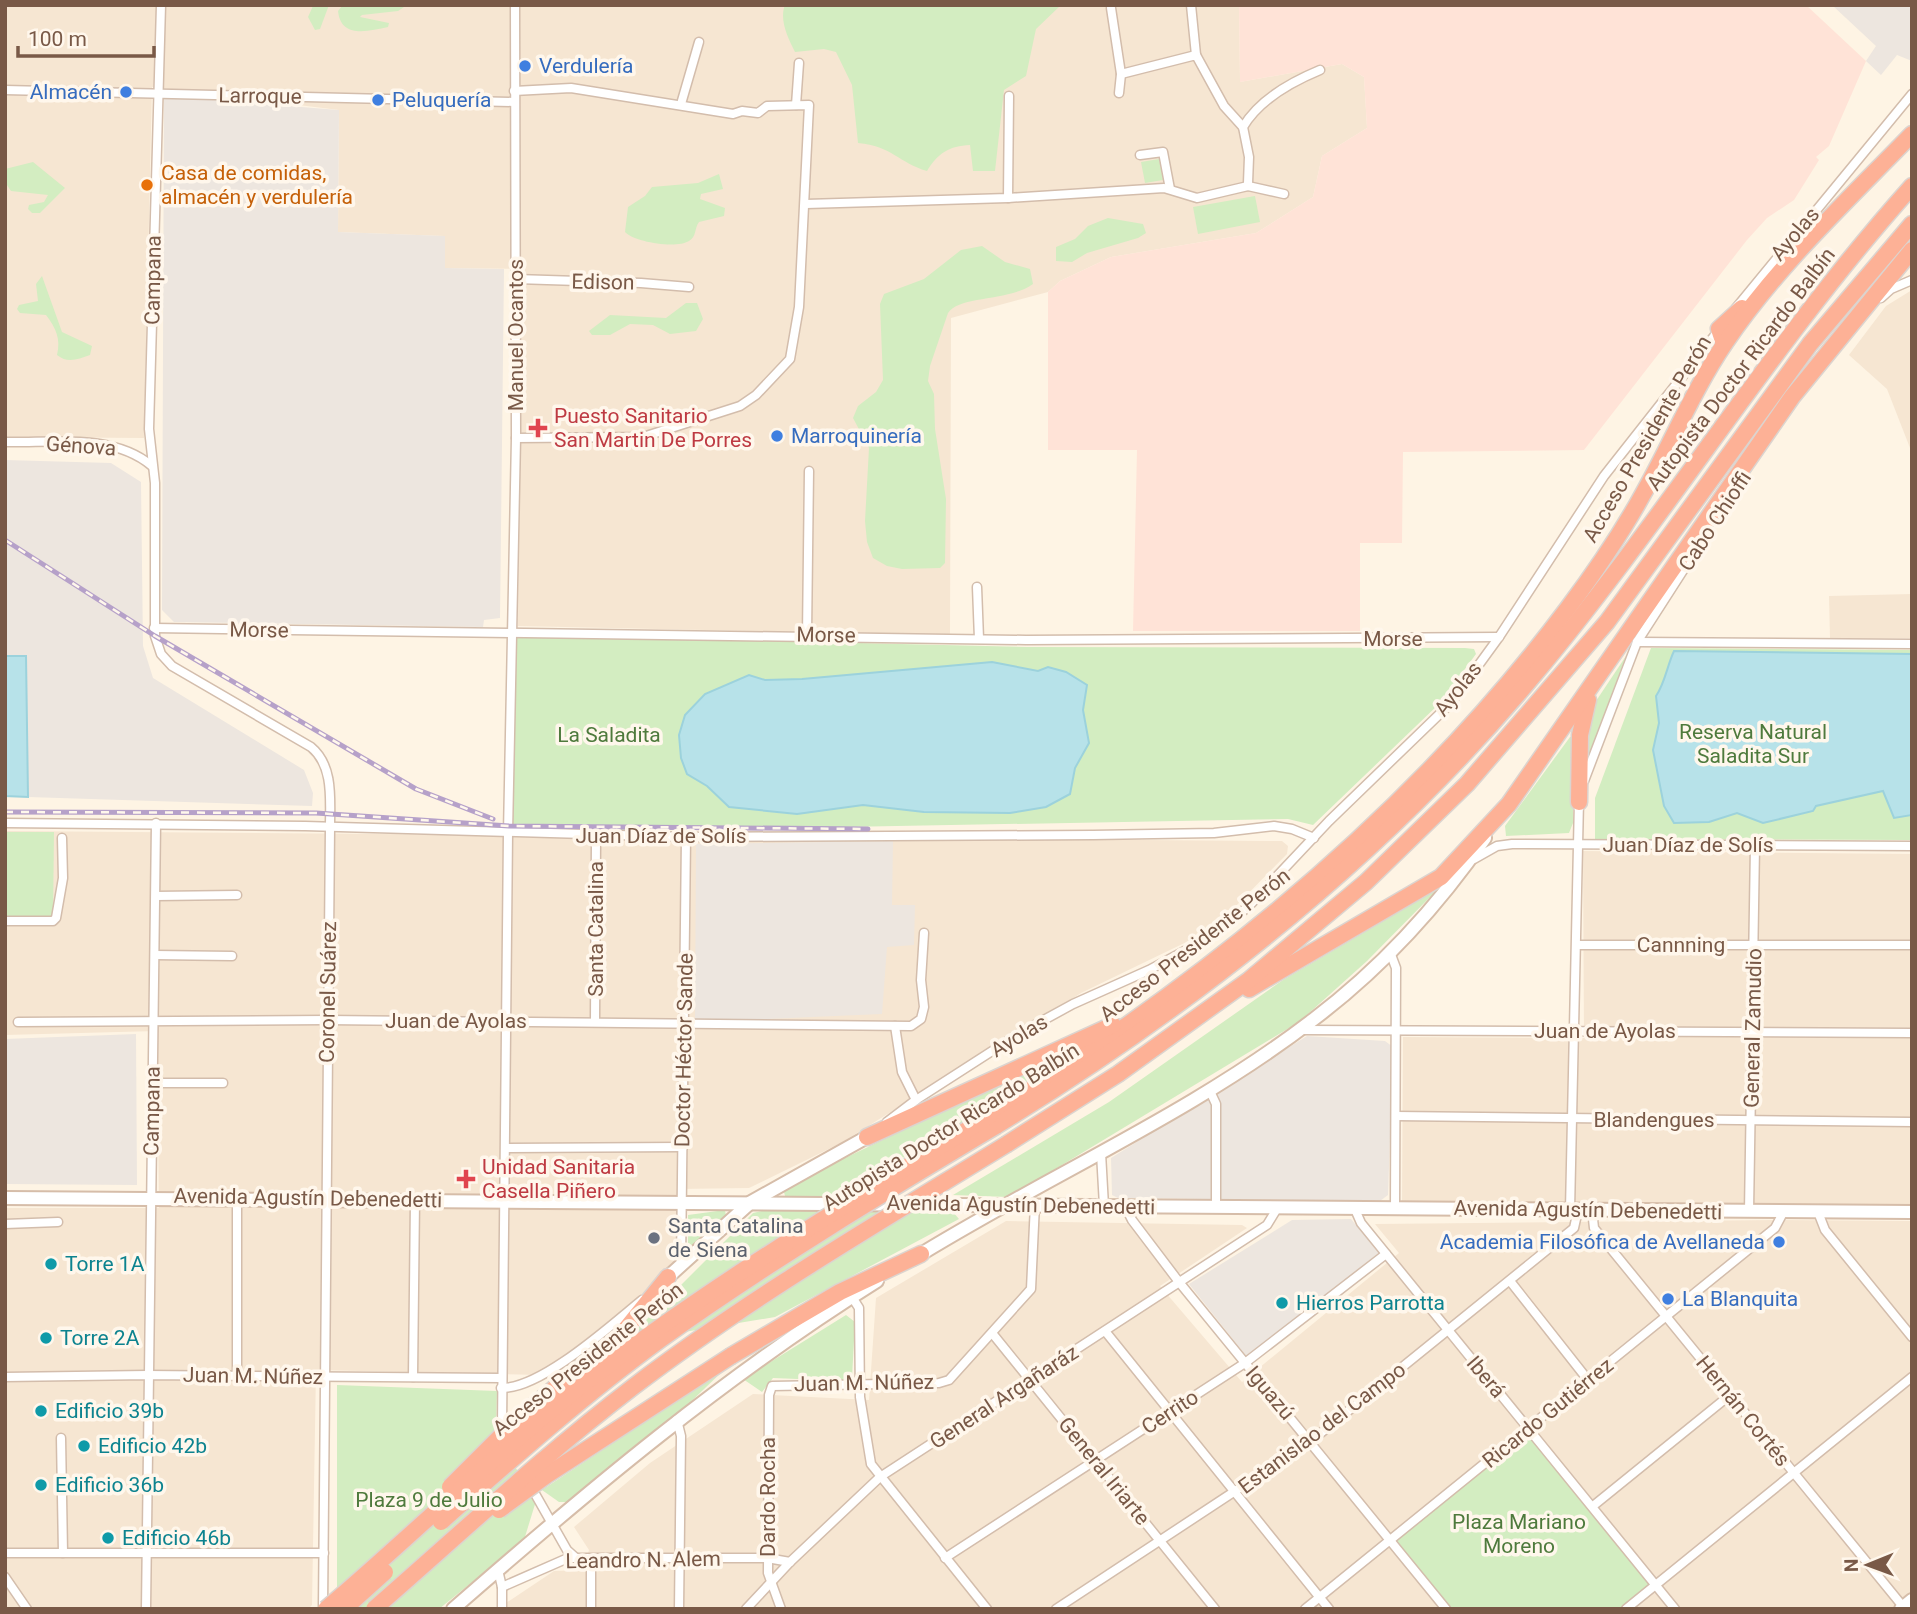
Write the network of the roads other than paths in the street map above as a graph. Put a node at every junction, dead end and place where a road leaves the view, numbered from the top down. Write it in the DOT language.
graph roads {
  1 [pos="161,5"];
  2 [pos="515,5"];
  3 [pos="1191,5"];
  4 [pos="1111,8"];
  5 [pos="699,42"];
  6 [pos="1196,55"];
  7 [pos="799,63"];
  8 [pos="1320,70"];
  9 [pos="1121,74"];
  10 [pos="5,90"];
  11 [pos="514,91"];
  12 [pos="1119,93"];
  13 [pos="158,94"];
  14 [pos="1912,94"];
  15 [pos="1009,96"];
  16 [pos="514,102"];
  17 [pos="681,104"];
  18 [pos="796,105"];
  19 [pos="1243,127"];
  20 [pos="1912,134"];
  21 [pos="1140,155"];
  22 [pos="1248,186"];
  23 [pos="1912,186"];
  24 [pos="1170,189"];
  25 [pos="1284,194"];
  26 [pos="1008,198"];
  27 [pos="806,204"];
  28 [pos="1912,224"];
  29 [pos="1912,250"];
  30 [pos="516,279"];
  31 [pos="1911,280"];
  32 [pos="689,287"];
  33 [pos="1722,337"];
  34 [pos="516,438"];
  35 [pos="5,442"];
  36 [pos="152,466"];
  37 [pos="808,471"];
  38 [pos="978,587"];
  39 [pos="153,628"];
  40 [pos="514,635"];
  41 [pos="807,635"];
  42 [pos="1499,637"];
  43 [pos="979,639"];
  44 [pos="1637,642"];
  45 [pos="1912,644"];
  46 [pos="1592,687"];
  47 [pos="1579,802"];
  48 [pos="1509,804"];
  49 [pos="5,823"];
  50 [pos="156,823"];
  51 [pos="330,827"];
  52 [pos="508,833"];
  53 [pos="596,836"];
  54 [pos="686,837"];
  55 [pos="62,838"];
  56 [pos="1314,838"];
  57 [pos="1579,845"];
  58 [pos="1755,846"];
  59 [pos="1912,846"];
  60 [pos="1469,862"];
  61 [pos="237,895"];
  62 [pos="156,896"];
  63 [pos="5,920"];
  64 [pos="924,933"];
  65 [pos="1577,945"];
  66 [pos="1755,945"];
  67 [pos="1912,945"];
  68 [pos="1390,952"];
  69 [pos="155,955"];
  70 [pos="232,956"];
  71 [pos="1185,984"];
  72 [pos="1204,1015"];
  73 [pos="154,1020"];
  74 [pos="327,1020"];
  75 [pos="506,1021"];
  76 [pos="18,1022"];
  77 [pos="595,1022"];
  78 [pos="685,1023"];
  79 [pos="895,1026"];
  80 [pos="1396,1030"];
  81 [pos="1298,1031"];
  82 [pos="1575,1031"];
  83 [pos="1753,1032"];
  84 [pos="1912,1033"];
  85 [pos="153,1083"];
  86 [pos="223,1083"];
  87 [pos="1209,1088"];
  88 [pos="916,1100"];
  89 [pos="1396,1116"];
  90 [pos="1573,1119"];
  91 [pos="1751,1120"];
  92 [pos="993,1121"];
  93 [pos="1912,1122"];
  94 [pos="867,1137"];
  95 [pos="683,1147"];
  96 [pos="506,1148"];
  97 [pos="1101,1153"];
  98 [pos="150,1197"];
  99 [pos="5,1198"];
  100 [pos="237,1198"];
  101 [pos="326,1199"];
  102 [pos="415,1200"];
  103 [pos="506,1200"];
  104 [pos="682,1201"];
  105 [pos="751,1202"];
  106 [pos="1006,1205"];
  107 [pos="1035,1205"];
  108 [pos="1104,1206"];
  109 [pos="1125,1206"];
  110 [pos="1216,1207"];
  111 [pos="1278,1207"];
  112 [pos="1354,1208"];
  113 [pos="1395,1208"];
  114 [pos="1580,1210"];
  115 [pos="1749,1211"];
  116 [pos="1784,1211"];
  117 [pos="1818,1212"];
  118 [pos="1912,1212"];
  119 [pos="58,1222"];
  120 [pos="5,1224"];
  121 [pos="1574,1228"];
  122 [pos="921,1254"];
  123 [pos="1386,1254"];
  124 [pos="681,1263"];
  125 [pos="668,1277"];
  126 [pos="1510,1281"];
  127 [pos="1180,1282"];
  128 [pos="852,1297"];
  129 [pos="1667,1316"];
  130 [pos="1105,1331"];
  131 [pos="1448,1332"];
  132 [pos="992,1333"];
  133 [pos="1912,1337"];
  134 [pos="1245,1363"];
  135 [pos="147,1375"];
  136 [pos="237,1376"];
  137 [pos="5,1377"];
  138 [pos="324,1377"];
  139 [pos="413,1377"];
  140 [pos="1912,1377"];
  141 [pos="501,1378"];
  142 [pos="1030,1379"];
  143 [pos="1588,1380"];
  144 [pos="775,1384"];
  145 [pos="860,1384"];
  146 [pos="501,1388"];
  147 [pos="1730,1395"];
  148 [pos="1171,1412"];
  149 [pos="677,1420"];
  150 [pos="502,1427"];
  151 [pos="1530,1428"];
  152 [pos="61,1438"];
  153 [pos="1311,1441"];
  154 [pos="1096,1461"];
  155 [pos="1794,1474"];
  156 [pos="880,1477"];
  157 [pos="534,1492"];
  158 [pos="1236,1492"];
  159 [pos="1593,1506"];
  160 [pos="552,1522"];
  161 [pos="1390,1540"];
  162 [pos="1160,1542"];
  163 [pos="5,1553"];
  164 [pos="63,1553"];
  165 [pos="147,1553"];
  166 [pos="324,1553"];
  167 [pos="576,1558"];
  168 [pos="680,1558"];
  169 [pos="767,1558"];
  170 [pos="945,1558"];
  171 [pos="591,1560"];
  172 [pos="790,1562"];
  173 [pos="421,1568"];
  174 [pos="498,1570"];
  175 [pos="368,1572"];
  176 [pos="5,1577"];
  177 [pos="770,1583"];
  178 [pos="1655,1585"];
  179 [pos="502,1587"];
  180 [pos="1320,1597"];
  181 [pos="1905,1606"];
  182 [pos="27,1609"];
  183 [pos="146,1609"];
  184 [pos="324,1609"];
  185 [pos="344,1609"];
  186 [pos="374,1609"];
  187 [pos="453,1609"];
  188 [pos="502,1609"];
  189 [pos="592,1609"];
  190 [pos="679,1609"];
  191 [pos="746,1609"];
  192 [pos="781,1609"];
  193 [pos="987,1609"];
  194 [pos="1056,1609"];
  195 [pos="1215,1609"];
  196 [pos="1305,1609"];
  197 [pos="1329,1609"];
  198 [pos="1446,1609"];
  199 [pos="1626,1609"];
  200 [pos="1675,1609"];
  1 -- 13 [label="street, Campana"];
  2 -- 11 [label="street, Manuel Ocantos"];
  3 -- 6 [label="street"];
  4 -- 9 [label="street"];
  5 -- 17 [label="street"];
  6 -- 9 [label="street"];
  6 -- 19 [label="street"];
  7 -- 18 [label="street"];
  8 -- 19 [label="street"];
  9 -- 12 [label="street"];
  10 -- 13 [label="street, Larroque"];
  11 -- 16 [label="street, Manuel Ocantos"];
  11 -- 17 [label="street"];
  13 -- 16 [label="street, Larroque"];
  13 -- 36 [label="street, Campana"];
  14 -- 33 [label="street, Ayolas"];
  15 -- 26 [label="street"];
  16 -- 30 [label="street, Manuel Ocantos"];
  17 -- 18 [label="street"];
  18 -- 27 [label="street"];
  19 -- 22 [label="street"];
  20 -- 33 [label="highway, Acceso Presidente Perón"];
  21 -- 24 [label="street"];
  22 -- 24 [label="street"];
  22 -- 25 [label="street"];
  23 -- 92 [label="highway, Autopista Doctor Ricardo Balbín"];
  24 -- 26 [label="street"];
  26 -- 27 [label="street"];
  27 -- 34 [label="street"];
  28 -- 72 [label="highway, Autopista Doctor Ricardo Balbín"];
  29 -- 46 [label="highway"];
  30 -- 32 [label="street, Edison"];
  30 -- 34 [label="street, Manuel Ocantos"];
  31 -- 44 [label="street, Cabo Chioffi"];
  33 -- 42 [label="street, Ayolas"];
  33 -- 71 [label="highway, Acceso Presidente Perón"];
  34 -- 40 [label="street, Manuel Ocantos"];
  35 -- 36 [label="street, Génova"];
  36 -- 39 [label="street, Coronel Suárez"];
  37 -- 41 [label="street"];
  38 -- 43 [label="street"];
  39 -- 40 [label="street, Morse"];
  39 -- 51 [label="street, Coronel Suárez"];
  40 -- 41 [label="street, Morse"];
  40 -- 52 [label="street, Manuel Ocantos"];
  41 -- 43 [label="street, Morse"];
  42 -- 43 [label="street, Morse"];
  42 -- 56 [label="street, Ayolas"];
  44 -- 45 [label="street"];
  44 -- 47 [label="street, Cabo Chioffi"];
  46 -- 47 [label="highway"];
  46 -- 48 [label="highway"];
  47 -- 57 [label="street, Hernán Cortés"];
  48 -- 60 [label="main road"];
  48 -- 72 [label="highway"];
  49 -- 50 [label="street, Juan Díaz de Solís"];
  50 -- 51 [label="street, Juan Díaz de Solís"];
  50 -- 62 [label="street, Campana"];
  51 -- 52 [label="street, Juan Díaz de Solís"];
  51 -- 74 [label="street, Coronel Suárez"];
  52 -- 53 [label="street, Juan Díaz de Solís"];
  52 -- 75 [label="street, Manuel Ocantos"];
  53 -- 54 [label="street, Juan Díaz de Solís"];
  53 -- 77 [label="street, Santa Catalina"];
  54 -- 56 [label="street, Juan Díaz de Solís"];
  54 -- 78 [label="street, Doctor Héctor Sande"];
  55 -- 63 [label="street"];
  56 -- 88 [label="street, Ayolas"];
  57 -- 58 [label="street, Juan Díaz de Solís"];
  57 -- 60 [label="street, Juan Díaz de Solís"];
  57 -- 65 [label="street, Hernán Cortés"];
  58 -- 59 [label="street, Juan Díaz de Solís"];
  58 -- 66 [label="street, General Zamudio"];
  60 -- 68 [label="main road"];
  61 -- 62 [label="street"];
  62 -- 69 [label="street, Campana"];
  64 -- 79 [label="street, Juan de Ayolas"];
  65 -- 66 [label="street, Cannning"];
  65 -- 82 [label="street, Hernán Cortés"];
  66 -- 67 [label="street, Cannning"];
  66 -- 83 [label="street, General Zamudio"];
  68 -- 80 [label="street"];
  68 -- 81 [label="main road"];
  69 -- 70 [label="street"];
  69 -- 73 [label="street, Campana"];
  71 -- 92 [label="highway, Acceso Presidente Perón"];
  71 -- 94 [label="highway"];
  72 -- 173 [label="highway, Autopista Doctor Ricardo Balbín, bridge"];
  73 -- 74 [label="street, Juan de Ayolas"];
  73 -- 76 [label="street, Juan de Ayolas"];
  73 -- 85 [label="street, Campana"];
  74 -- 75 [label="street, Juan de Ayolas"];
  74 -- 101 [label="street, Coronel Suárez"];
  75 -- 77 [label="street, Juan de Ayolas"];
  75 -- 96 [label="street, Manuel Ocantos"];
  77 -- 78 [label="street, Juan de Ayolas"];
  78 -- 79 [label="street, Juan de Ayolas"];
  78 -- 95 [label="street, Doctor Héctor Sande"];
  79 -- 88 [label="street"];
  80 -- 81 [label="street, Juan de Ayolas"];
  80 -- 82 [label="street, Juan de Ayolas"];
  80 -- 89 [label="street"];
  81 -- 87 [label="main road"];
  82 -- 83 [label="street, Juan de Ayolas"];
  82 -- 90 [label="street, Hernán Cortés"];
  83 -- 84 [label="street, Juan de Ayolas"];
  83 -- 91 [label="street, General Zamudio"];
  85 -- 86 [label="street"];
  85 -- 98 [label="street, Campana"];
  87 -- 97 [label="main road"];
  87 -- 110 [label="street"];
  88 -- 94 [label="street, Ayolas"];
  89 -- 90 [label="street, Blandengues"];
  89 -- 113 [label="street"];
  90 -- 91 [label="street, Blandengues"];
  90 -- 114 [label="street, Hernán Cortés"];
  91 -- 93 [label="street, Blandengues"];
  91 -- 115 [label="street, General Zamudio"];
  92 -- 175 [label="highway, Acceso Presidente Perón, bridge"];
  92 -- 185 [label="highway, Autopista Doctor Ricardo Balbín, bridge"];
  94 -- 105 [label="main road"];
  95 -- 96 [label="street"];
  95 -- 104 [label="street, Doctor Héctor Sande"];
  96 -- 103 [label="street, Manuel Ocantos"];
  97 -- 106 [label="main road"];
  97 -- 108 [label="street"];
  98 -- 99 [label="main road, Avenida Agustín Debenedetti"];
  98 -- 100 [label="main road, Avenida Agustín Debenedetti"];
  98 -- 135 [label="street, Campana"];
  100 -- 101 [label="main road, Avenida Agustín Debenedetti"];
  100 -- 136 [label="street"];
  101 -- 102 [label="main road, Avenida Agustín Debenedetti"];
  101 -- 138 [label="street, Coronel Suárez"];
  102 -- 103 [label="main road, Avenida Agustín Debenedetti"];
  102 -- 139 [label="street"];
  103 -- 104 [label="main road, Avenida Agustín Debenedetti"];
  103 -- 141 [label="street, Manuel Ocantos"];
  104 -- 105 [label="main road, Avenida Agustín Debenedetti"];
  104 -- 124 [label="street, Doctor Héctor Sande"];
  105 -- 106 [label="main road, Avenida Agustín Debenedetti"];
  105 -- 124 [label="main road"];
  106 -- 107 [label="main road, Avenida Agustín Debenedetti"];
  106 -- 122 [label="main road"];
  107 -- 108 [label="main road, Avenida Agustín Debenedetti"];
  107 -- 132 [label="street, Juan M. Núñez"];
  108 -- 109 [label="main road, Avenida Agustín Debenedetti"];
  109 -- 110 [label="main road, Avenida Agustín Debenedetti"];
  109 -- 127 [label="street, Iguazú"];
  110 -- 111 [label="main road, Avenida Agustín Debenedetti"];
  111 -- 112 [label="main road, Avenida Agustín Debenedetti"];
  111 -- 127 [label="street, General Argañaráz"];
  112 -- 113 [label="main road, Avenida Agustín Debenedetti"];
  112 -- 123 [label="street, Iberá"];
  113 -- 114 [label="main road, Avenida Agustín Debenedetti"];
  114 -- 115 [label="main road, Avenida Agustín Debenedetti"];
  114 -- 121 [label="street, Hernán Cortés"];
  114 -- 129 [label="street, Hernán Cortés"];
  115 -- 116 [label="main road, Avenida Agustín Debenedetti"];
  116 -- 117 [label="main road, Avenida Agustín Debenedetti"];
  116 -- 129 [label="street, Ricardo Gutiérrez"];
  117 -- 118 [label="main road, Avenida Agustín Debenedetti"];
  117 -- 133 [label="street"];
  119 -- 120 [label="street"];
  121 -- 126 [label="street, Estanislao del Campo"];
  122 -- 128 [label="main road"];
  122 -- 173 [label="highway, bridge"];
  123 -- 131 [label="street, Iberá"];
  123 -- 134 [label="street, Cerrito"];
  124 -- 125 [label="main road"];
  125 -- 146 [label="street"];
  125 -- 175 [label="highway, bridge"];
  126 -- 131 [label="street, Estanislao del Campo"];
  126 -- 143 [label="street"];
  127 -- 130 [label="street, General Argañaráz"];
  127 -- 134 [label="street, Iguazú"];
  128 -- 145 [label="street"];
  128 -- 149 [label="main road"];
  129 -- 143 [label="street, Ricardo Gutiérrez"];
  129 -- 147 [label="street, Hernán Cortés"];
  130 -- 142 [label="street, General Argañaráz"];
  130 -- 148 [label="street"];
  131 -- 151 [label="street, Iberá"];
  131 -- 153 [label="street, Estanislao del Campo"];
  132 -- 142 [label="street, General Iriarte"];
  132 -- 145 [label="street, Juan M. Núñez"];
  134 -- 148 [label="street, Cerrito"];
  134 -- 153 [label="street, Iguazú"];
  135 -- 136 [label="street, Juan M. Núñez"];
  135 -- 137 [label="street, Juan M. Núñez"];
  135 -- 165 [label="street, Campana"];
  136 -- 138 [label="street, Juan M. Núñez"];
  138 -- 139 [label="street, Juan M. Núñez"];
  138 -- 166 [label="street, Coronel Suárez"];
  139 -- 141 [label="street, Juan M. Núñez"];
  140 -- 155 [label="street"];
  141 -- 146 [label="street, Manuel Ocantos"];
  142 -- 154 [label="street, General Iriarte"];
  142 -- 156 [label="street, General Argañaráz"];
  143 -- 151 [label="street, Ricardo Gutiérrez"];
  144 -- 145 [label="street, Juan M. Núñez"];
  144 -- 169 [label="street, Dardo Rocha"];
  145 -- 156 [label="street"];
  146 -- 150 [label="street, Manuel Ocantos"];
  147 -- 155 [label="street, Hernán Cortés"];
  147 -- 159 [label="street"];
  148 -- 154 [label="street, Cerrito"];
  148 -- 158 [label="street"];
  149 -- 160 [label="main road"];
  149 -- 168 [label="street"];
  151 -- 159 [label="street, Iberá"];
  151 -- 161 [label="street, Ricardo Gutiérrez"];
  152 -- 164 [label="street"];
  153 -- 158 [label="street, Estanislao del Campo"];
  153 -- 161 [label="street, Iguazú"];
  154 -- 162 [label="street, General Iriarte"];
  154 -- 170 [label="street, Cerrito"];
  155 -- 178 [label="street"];
  155 -- 181 [label="street, Hernán Cortés"];
  156 -- 170 [label="street"];
  156 -- 172 [label="street, General Argañaráz"];
  157 -- 160 [label="street"];
  158 -- 162 [label="street, Estanislao del Campo"];
  158 -- 180 [label="street"];
  159 -- 178 [label="street, Iberá"];
  160 -- 167 [label="street"];
  160 -- 174 [label="main road"];
  161 -- 180 [label="street, Ricardo Gutiérrez"];
  161 -- 198 [label="street, Iguazú"];
  162 -- 194 [label="street, Estanislao del Campo"];
  162 -- 195 [label="street, General Iriarte"];
  163 -- 164 [label="street"];
  164 -- 165 [label="street"];
  165 -- 166 [label="street"];
  165 -- 183 [label="street, Campana"];
  166 -- 184 [label="street, Coronel Suárez"];
  167 -- 171 [label="street, Leandro N. Alem"];
  167 -- 179 [label="street, Leandro N. Alem"];
  168 -- 169 [label="street, Leandro N. Alem"];
  168 -- 171 [label="street, Leandro N. Alem"];
  168 -- 190 [label="street"];
  169 -- 172 [label="street, Leandro N. Alem"];
  169 -- 177 [label="street, Dardo Rocha"];
  170 -- 193 [label="street"];
  171 -- 189 [label="street"];
  172 -- 177 [label="street, General Argañaráz"];
  173 -- 186 [label="highway, Autopista Doctor Ricardo Balbín, bridge"];
  174 -- 179 [label="street"];
  174 -- 187 [label="main road"];
  175 -- 184 [label="highway, Acceso Presidente Perón, bridge"];
  176 -- 182 [label="street"];
  177 -- 191 [label="street, General Argañaráz"];
  177 -- 192 [label="street, Dardo Rocha"];
  178 -- 199 [label="street"];
  178 -- 200 [label="street, Iberá"];
  179 -- 188 [label="street"];
  180 -- 196 [label="street, Ricardo Gutiérrez"];
  180 -- 197 [label="street"];
}
